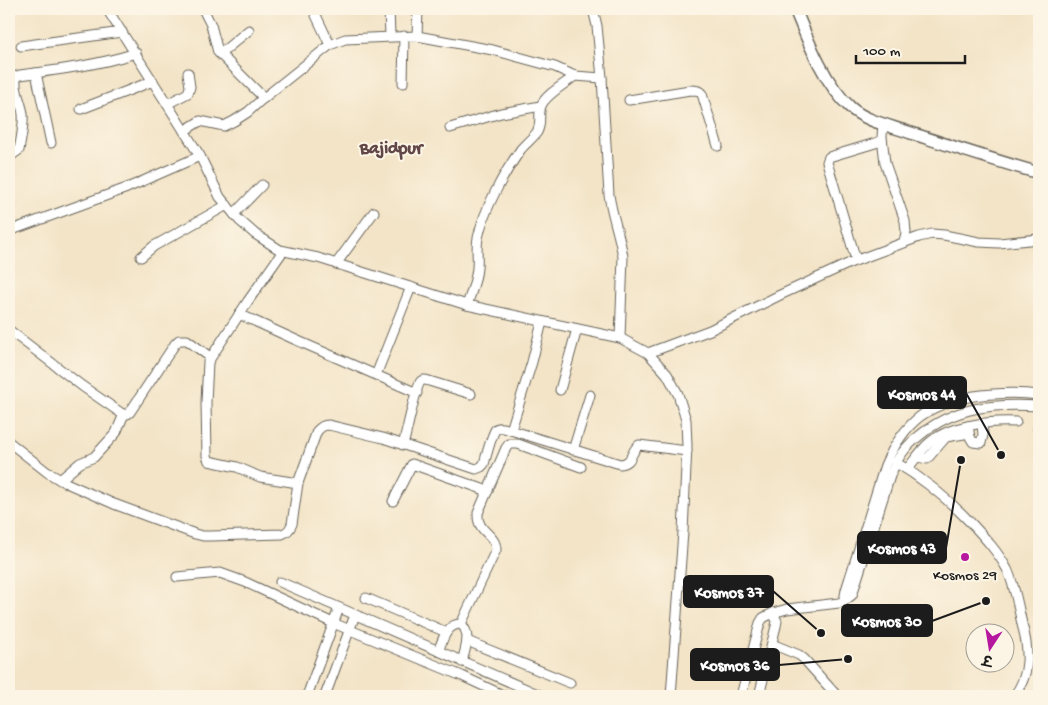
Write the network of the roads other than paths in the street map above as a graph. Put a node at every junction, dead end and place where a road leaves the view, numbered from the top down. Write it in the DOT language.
graph roads {
  1 [pos="107,9"];
  2 [pos="203,9"];
  3 [pos="313,9"];
  4 [pos="389,9"];
  5 [pos="418,9"];
  6 [pos="593,9"];
  7 [pos="796,9"];
  8 [pos="249,30"];
  9 [pos="122,32"];
  10 [pos="390,36"];
  11 [pos="404,36"];
  12 [pos="418,36"];
  13 [pos="330,44"];
  14 [pos="20,46"];
  15 [pos="136,53"];
  16 [pos="220,54"];
  17 [pos="36,73"];
  18 [pos="188,73"];
  19 [pos="575,76"];
  20 [pos="602,78"];
  21 [pos="153,81"];
  22 [pos="403,83"];
  23 [pos="264,98"];
  24 [pos="629,100"];
  25 [pos="167,104"];
  26 [pos="541,106"];
  27 [pos="81,109"];
  28 [pos="883,124"];
  29 [pos="450,128"];
  30 [pos="184,130"];
  31 [pos="882,141"];
  32 [pos="51,143"];
  33 [pos="718,146"];
  34 [pos="200,156"];
  35 [pos="9,157"];
  36 [pos="1039,173"];
  37 [pos="262,185"];
  38 [pos="227,205"];
  39 [pos="374,212"];
  40 [pos="234,214"];
  41 [pos="9,231"];
  42 [pos="1039,240"];
  43 [pos="904,243"];
  44 [pos="283,251"];
  45 [pos="141,257"];
  46 [pos="856,260"];
  47 [pos="336,264"];
  48 [pos="410,287"];
  49 [pos="467,305"];
  50 [pos="239,314"];
  51 [pos="542,322"];
  52 [pos="577,329"];
  53 [pos="9,330"];
  54 [pos="620,338"];
  55 [pos="648,353"];
  56 [pos="210,358"];
  57 [pos="376,375"];
  58 [pos="560,390"];
  59 [pos="417,393"];
  60 [pos="471,394"];
  61 [pos="590,395"];
  62 [pos="1039,395"];
  63 [pos="1039,406"];
  64 [pos="124,414"];
  65 [pos="1016,422"];
  66 [pos="982,424"];
  67 [pos="511,430"];
  68 [pos="966,430"];
  69 [pos="9,442"];
  70 [pos="403,445"];
  71 [pos="573,450"];
  72 [pos="687,451"];
  73 [pos="895,462"];
  74 [pos="581,467"];
  75 [pos="907,469"];
  76 [pos="60,480"];
  77 [pos="298,483"];
  78 [pos="488,491"];
  79 [pos="393,501"];
  80 [pos="177,577"];
  81 [pos="280,582"];
  82 [pos="366,598"];
  83 [pos="844,601"];
  84 [pos="339,608"];
  85 [pos="773,613"];
  86 [pos="355,615"];
  87 [pos="333,623"];
  88 [pos="461,624"];
  89 [pos="349,630"];
  90 [pos="446,632"];
  91 [pos="467,641"];
  92 [pos="772,644"];
  93 [pos="438,651"];
  94 [pos="462,662"];
  95 [pos="570,683"];
  96 [pos="741,694"];
  97 [pos="307,696"];
  98 [pos="325,696"];
  99 [pos="505,696"];
  100 [pos="542,696"];
  101 [pos="671,696"];
  102 [pos="759,696"];
  103 [pos="837,696"];
  104 [pos="1014,696"];
  1 -- 9 [label="street"];
  2 -- 16 [label="street"];
  3 -- 13 [label="street"];
  4 -- 10 [label="street"];
  5 -- 12 [label="street"];
  6 -- 20 [label="street"];
  7 -- 28 [label="street"];
  8 -- 16 [label="street"];
  9 -- 14 [label="street"];
  9 -- 15 [label="street"];
  10 -- 11 [label="street"];
  10 -- 13 [label="street"];
  11 -- 12 [label="street"];
  11 -- 22 [label="street"];
  12 -- 19 [label="street"];
  13 -- 23 [label="street"];
  15 -- 17 [label="street"];
  15 -- 21 [label="street"];
  16 -- 23 [label="street"];
  17 -- 32 [label="street"];
  17 -- 35 [label="street"];
  18 -- 25 [label="street"];
  19 -- 20 [label="street"];
  19 -- 26 [label="street"];
  20 -- 54 [label="street"];
  21 -- 25 [label="street"];
  21 -- 27 [label="street"];
  23 -- 30 [label="street"];
  24 -- 33 [label="street"];
  25 -- 30 [label="street"];
  26 -- 29 [label="street"];
  26 -- 49 [label="street"];
  28 -- 31 [label="street"];
  28 -- 36 [label="street"];
  30 -- 34 [label="street"];
  31 -- 43 [label="street"];
  31 -- 46 [label="street"];
  34 -- 38 [label="street"];
  34 -- 41 [label="street"];
  37 -- 40 [label="street"];
  38 -- 40 [label="street"];
  38 -- 45 [label="street"];
  39 -- 47 [label="street"];
  40 -- 44 [label="street"];
  42 -- 43 [label="street"];
  43 -- 46 [label="street"];
  44 -- 47 [label="street"];
  44 -- 50 [label="street"];
  46 -- 55 [label="street"];
  47 -- 48 [label="street"];
  48 -- 49 [label="street"];
  48 -- 57 [label="street"];
  49 -- 51 [label="street"];
  50 -- 56 [label="street"];
  50 -- 57 [label="street"];
  51 -- 52 [label="street"];
  51 -- 67 [label="street"];
  52 -- 54 [label="street"];
  52 -- 58 [label="street"];
  53 -- 64 [label="street"];
  54 -- 55 [label="street"];
  55 -- 72 [label="street"];
  56 -- 64 [label="street"];
  56 -- 77 [label="street"];
  57 -- 59 [label="street"];
  59 -- 60 [label="street"];
  59 -- 70 [label="street"];
  61 -- 71 [label="street"];
  62 -- 83 [label="street"];
  63 -- 73 [label="street"];
  64 -- 76 [label="street"];
  65 -- 66 [label="street"];
  66 -- 68 [label="street"];
  66 -- 68 [label="street"];
  67 -- 70 [label="street"];
  67 -- 71 [label="street"];
  68 -- 75 [label="street"];
  69 -- 76 [label="street"];
  70 -- 77 [label="street"];
  71 -- 72 [label="street"];
  72 -- 101 [label="street"];
  73 -- 75 [label="street"];
  73 -- 83 [label="street"];
  74 -- 78 [label="street"];
  75 -- 104 [label="street"];
  76 -- 77 [label="street"];
  78 -- 79 [label="street"];
  78 -- 88 [label="street"];
  80 -- 87 [label="street"];
  81 -- 84 [label="street"];
  82 -- 90 [label="street"];
  83 -- 85 [label="street"];
  84 -- 86 [label="street"];
  84 -- 87 [label="street"];
  85 -- 92 [label="street"];
  85 -- 96 [label="street"];
  86 -- 89 [label="street"];
  86 -- 93 [label="street"];
  87 -- 89 [label="street"];
  87 -- 97 [label="street"];
  88 -- 90 [label="street"];
  88 -- 91 [label="street"];
  89 -- 98 [label="street"];
  89 -- 99 [label="street"];
  90 -- 93 [label="street"];
  91 -- 94 [label="street"];
  91 -- 95 [label="street"];
  92 -- 102 [label="street"];
  92 -- 103 [label="street"];
  93 -- 94 [label="street"];
  94 -- 100 [label="street"];
  96 -- 102 [label="street"];
}
